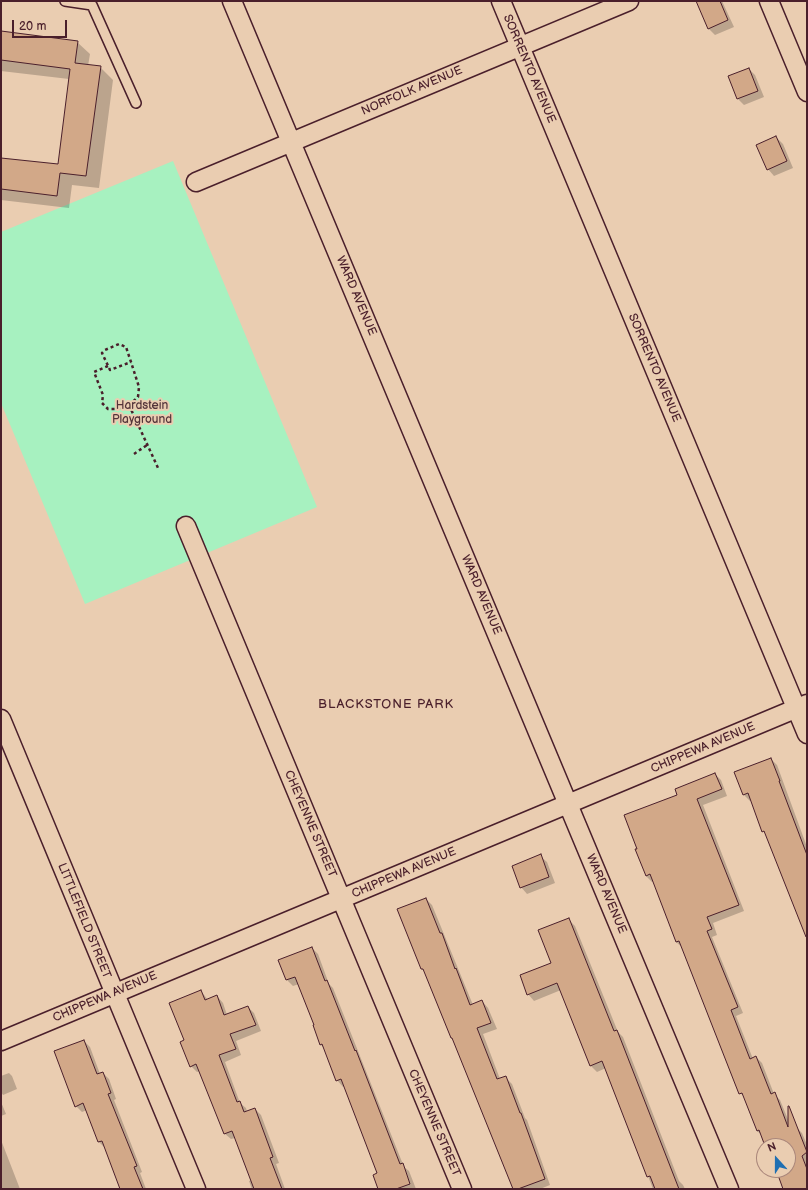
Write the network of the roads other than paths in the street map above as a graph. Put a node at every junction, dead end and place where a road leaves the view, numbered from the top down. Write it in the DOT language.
graph roads {
  1 [pos="65,1"];
  2 [pos="232,1"];
  3 [pos="501,1"];
  4 [pos="629,1"];
  5 [pos="769,1"];
  6 [pos="91,3"];
  7 [pos="520,46"];
  8 [pos="807,92"];
  9 [pos="136,103"];
  10 [pos="292,142"];
  11 [pos="196,182"];
  12 [pos="186,526"];
  13 [pos="802,707"];
  14 [pos="1,719"];
  15 [pos="807,734"];
  16 [pos="568,804"];
  17 [pos="341,899"];
  18 [pos="114,993"];
  19 [pos="1,1041"];
  20 [pos="196,1189"];
  21 [pos="462,1189"];
  22 [pos="729,1189"];
  1 -- 6 [label="lane"];
  2 -- 10 [label="street, WARD AVENUE"];
  3 -- 7 [label="street, SORRENTO AVENUE"];
  4 -- 7 [label="street, NORFOLK AVENUE"];
  5 -- 8 [label="street"];
  6 -- 9 [label="lane"];
  7 -- 10 [label="street, NORFOLK AVENUE"];
  7 -- 13 [label="street, SORRENTO AVENUE"];
  10 -- 11 [label="street, NORFOLK AVENUE"];
  10 -- 16 [label="street, WARD AVENUE"];
  12 -- 17 [label="street, CHEYENNE STREET"];
  13 -- 15 [label="street, SORRENTO AVENUE"];
  13 -- 16 [label="street, CHIPPEWA AVENUE"];
  14 -- 18 [label="street, LITTLEFIELD STREET"];
  16 -- 17 [label="street, CHIPPEWA AVENUE"];
  16 -- 22 [label="street, WARD AVENUE"];
  17 -- 18 [label="street, CHIPPEWA AVENUE"];
  17 -- 21 [label="street, CHEYENNE STREET"];
  18 -- 19 [label="street, CHIPPEWA AVENUE"];
  18 -- 20 [label="street, LITTLEFIELD STREET"];
}
